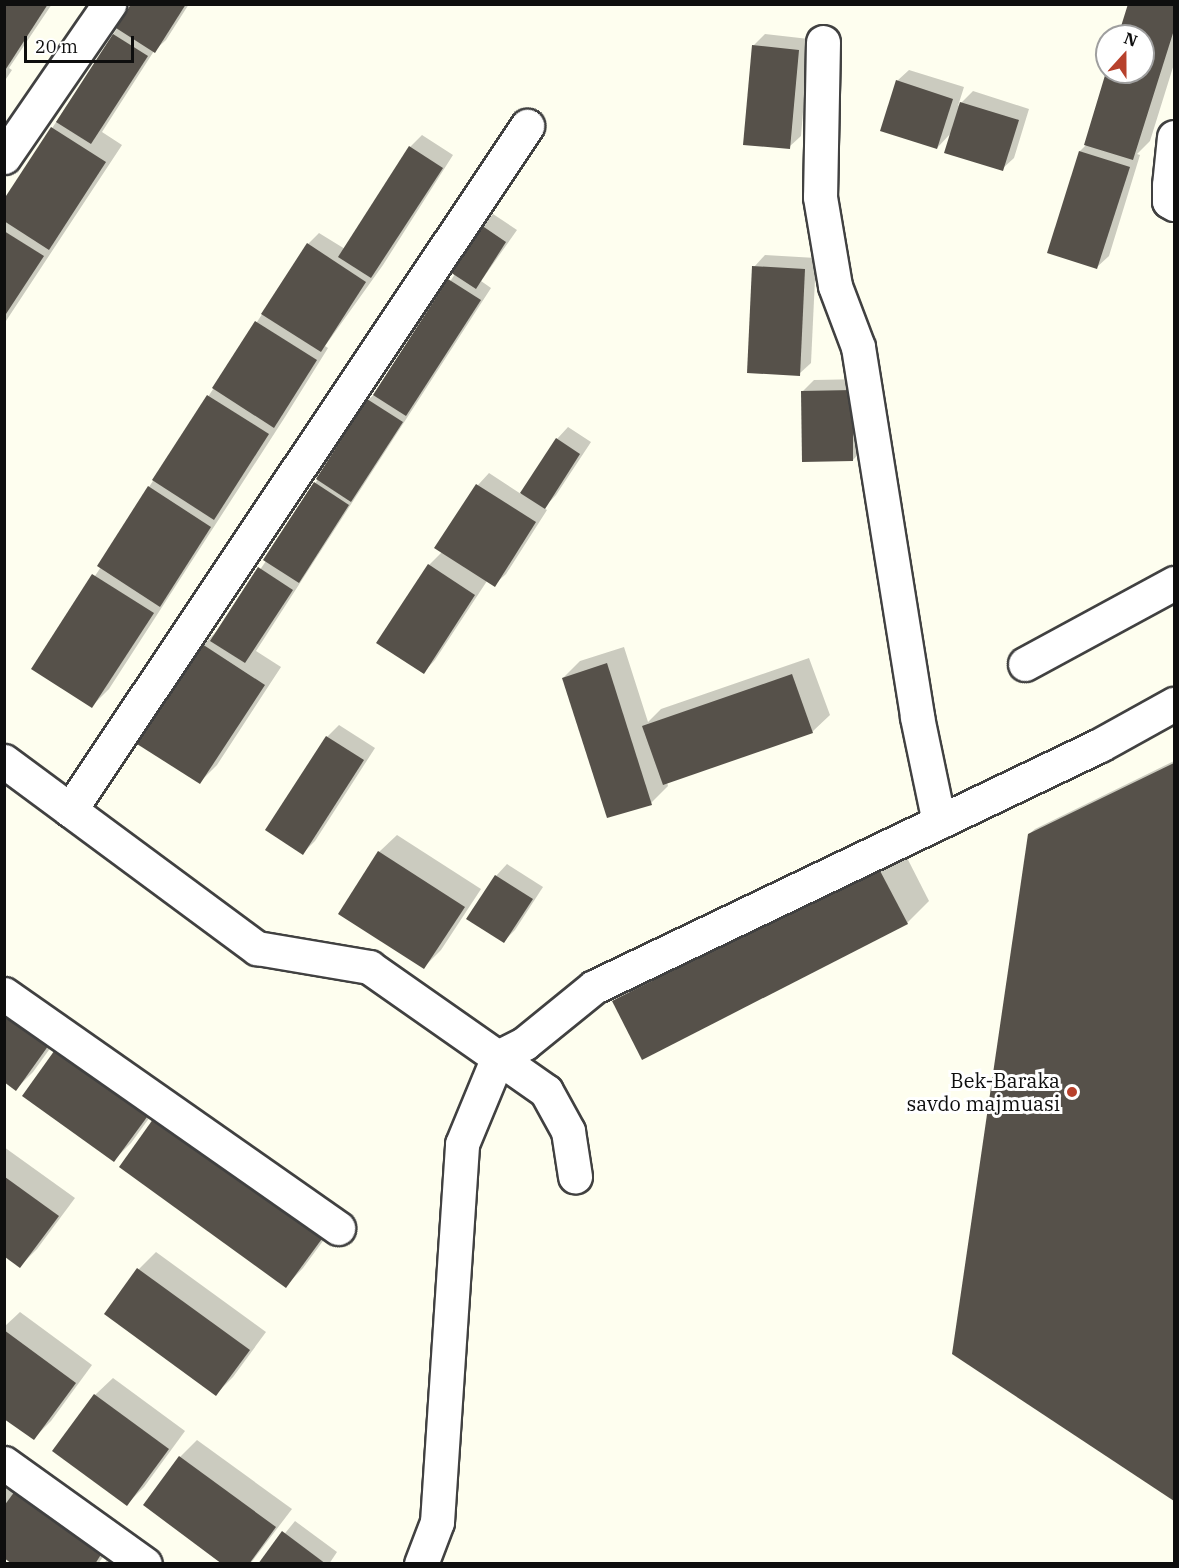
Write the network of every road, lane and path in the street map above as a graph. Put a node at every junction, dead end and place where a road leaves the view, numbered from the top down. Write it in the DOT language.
graph roads {
  1 [pos="110,4"];
  2 [pos="823,42"];
  3 [pos="527,126"];
  4 [pos="1174,137"];
  5 [pos="4,157"];
  6 [pos="1174,204"];
  7 [pos="1174,583"];
  8 [pos="1025,664"];
  9 [pos="1174,704"];
  10 [pos="4,761"];
  11 [pos="70,810"];
  12 [pos="939,822"];
  13 [pos="4,994"];
  14 [pos="498,1057"];
  15 [pos="575,1176"];
  16 [pos="338,1228"];
  17 [pos="4,1463"];
  18 [pos="144,1563"];
  19 [pos="421,1563"];
  1 -- 5 [label="street"];
  2 -- 12 [label="street"];
  3 -- 11 [label="street"];
  4 -- 6 [label="street"];
  7 -- 8 [label="street"];
  9 -- 12 [label="street"];
  10 -- 11 [label="street"];
  11 -- 14 [label="street"];
  12 -- 14 [label="street"];
  13 -- 16 [label="street"];
  14 -- 15 [label="street"];
  14 -- 19 [label="street"];
  17 -- 18 [label="street"];
}
